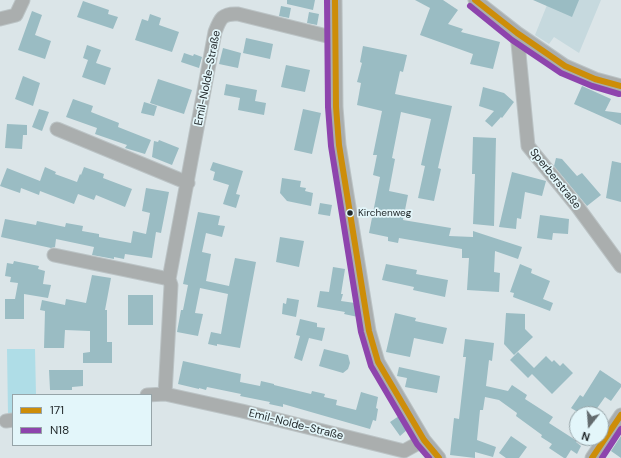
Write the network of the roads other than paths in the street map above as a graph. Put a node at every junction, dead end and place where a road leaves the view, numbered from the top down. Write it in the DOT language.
graph roads {
  1 [pos="23,0"];
  2 [pos="335,0"];
  3 [pos="474,0"];
  4 [pos="0,19"];
  5 [pos="517,33"];
  6 [pos="335,38"];
  7 [pos="621,86"];
  8 [pos="58,129"];
  9 [pos="188,183"];
  10 [pos="54,255"];
  11 [pos="621,266"];
  12 [pos="169,279"];
  13 [pos="165,394"];
  14 [pos="152,395"];
  15 [pos="621,414"];
  16 [pos="424,440"];
  17 [pos="439,458"];
  18 [pos="592,458"];
  1 -- 4 [label="street"];
  2 -- 6 [label="street"];
  3 -- 5 [label="street"];
  5 -- 7 [label="street"];
  5 -- 11 [label="street, Sperberstraße"];
  6 -- 9 [label="street, Emil-Nolde-Straße"];
  6 -- 16 [label="street"];
  8 -- 9 [label="street"];
  9 -- 12 [label="street, Emil-Nolde-Straße"];
  10 -- 12 [label="street"];
  12 -- 13 [label="street, Emil-Nolde-Straße"];
  13 -- 14 [label="street, Emil-Nolde-Straße"];
  13 -- 16 [label="street, Emil-Nolde-Straße"];
  15 -- 18 [label="street"];
  16 -- 17 [label="street"];
}
